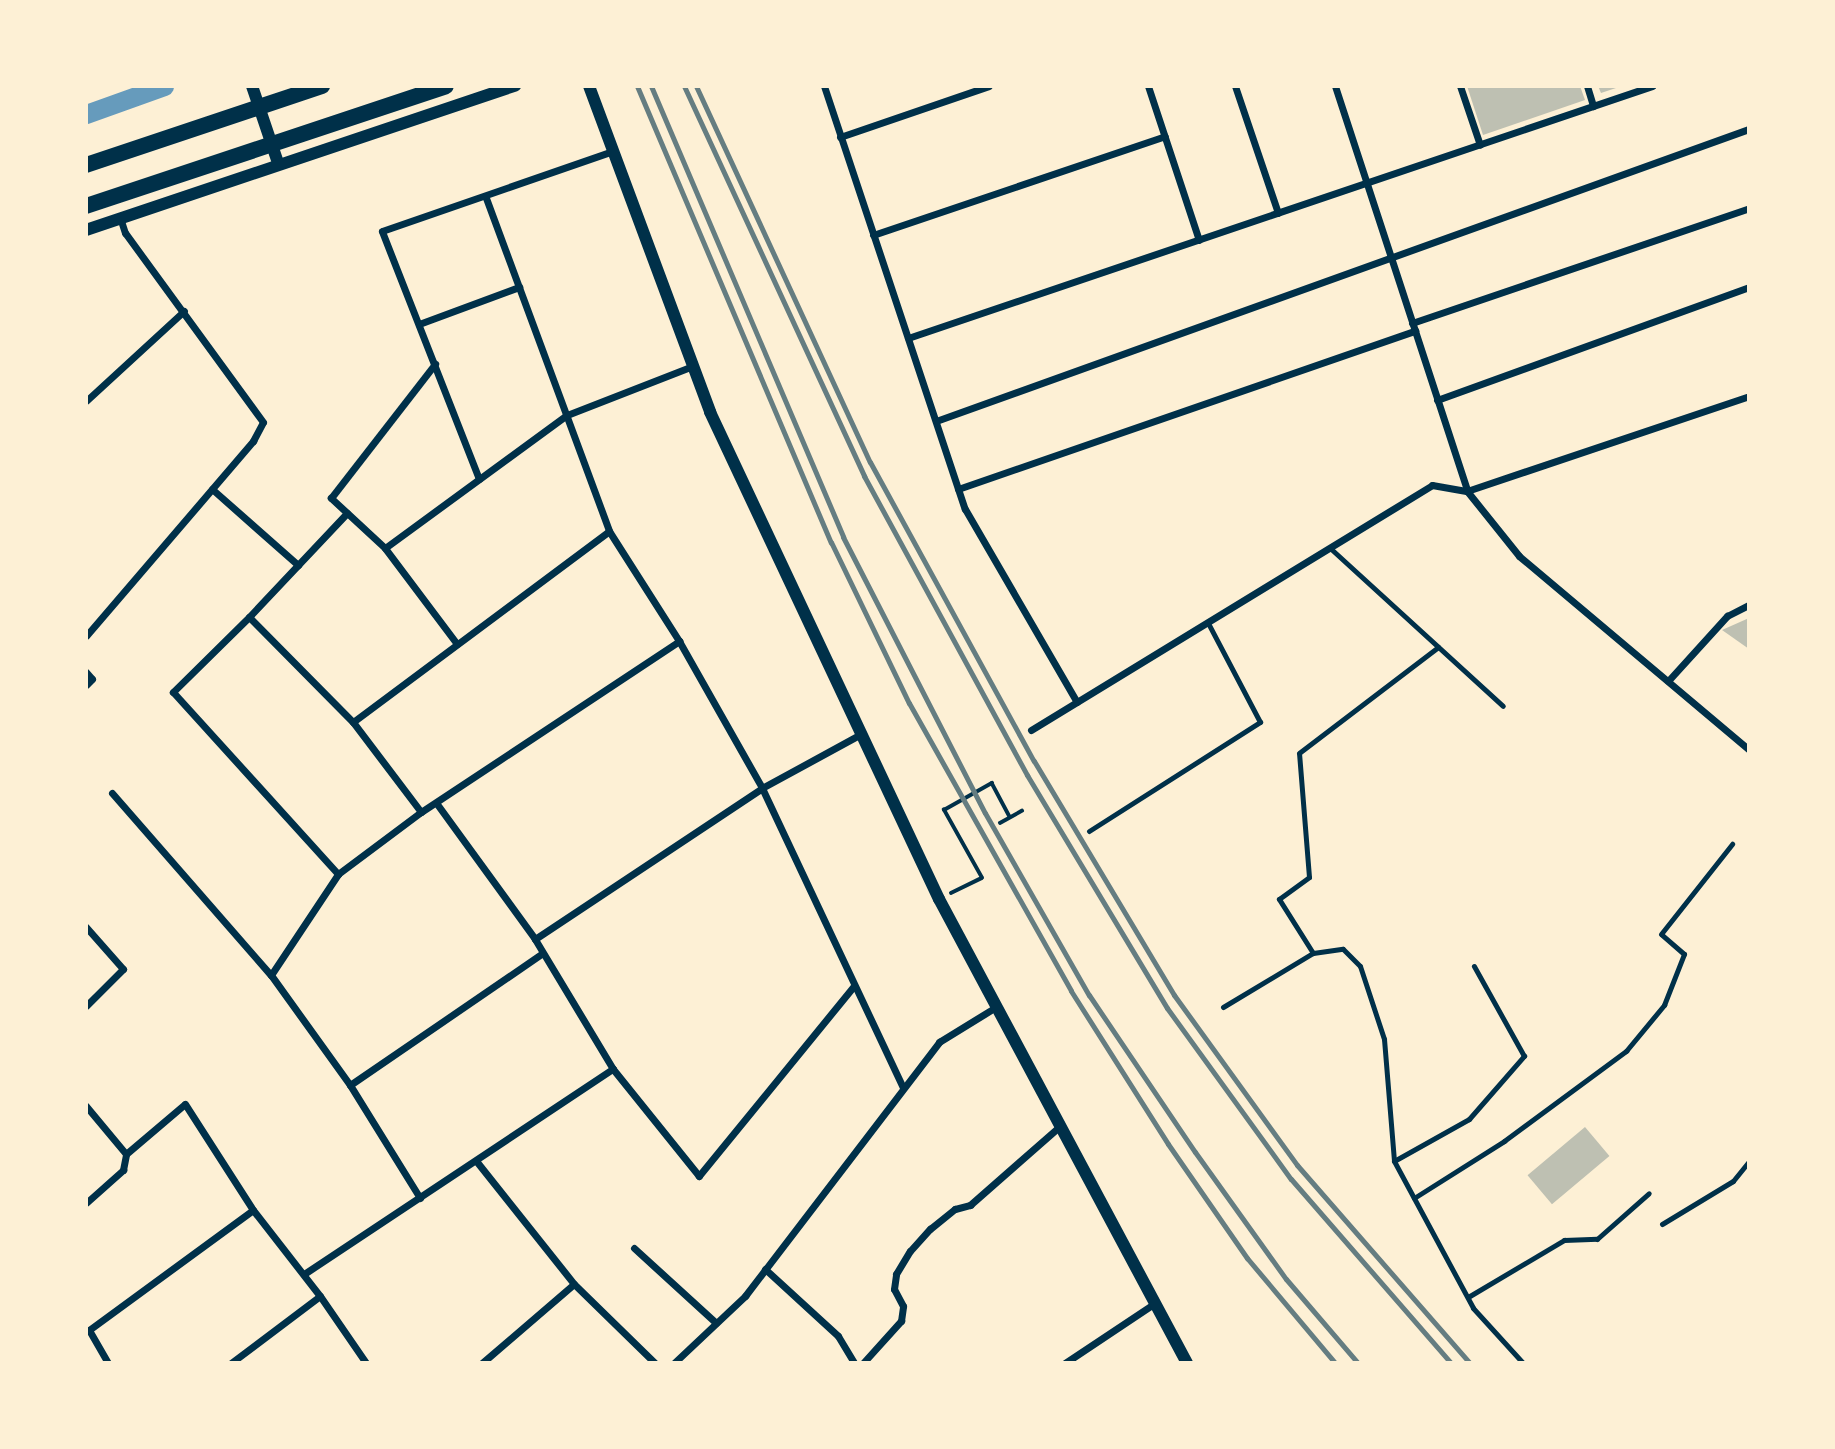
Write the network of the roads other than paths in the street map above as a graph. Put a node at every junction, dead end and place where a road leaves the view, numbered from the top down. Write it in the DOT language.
graph roads {
  1 [pos="252,86"];
  2 [pos="322,86"];
  3 [pos="446,86"];
  4 [pos="515,86"];
  5 [pos="589,86"];
  6 [pos="824,86"];
  7 [pos="989,86"];
  8 [pos="1148,86"];
  9 [pos="1235,86"];
  10 [pos="1335,86"];
  11 [pos="1460,86"];
  12 [pos="1587,86"];
  13 [pos="1652,86"];
  14 [pos="1593,106"];
  15 [pos="1749,129"];
  16 [pos="1165,136"];
  17 [pos="841,137"];
  18 [pos="1480,145"];
  19 [pos="613,151"];
  20 [pos="278,163"];
  21 [pos="86,165"];
  22 [pos="1367,184"];
  23 [pos="486,198"];
  24 [pos="86,206"];
  25 [pos="1749,208"];
  26 [pos="1278,213"];
  27 [pos="120,218"];
  28 [pos="86,230"];
  29 [pos="873,235"];
  30 [pos="1199,240"];
  31 [pos="1390,256"];
  32 [pos="519,287"];
  33 [pos="1749,287"];
  34 [pos="184,311"];
  35 [pos="419,324"];
  36 [pos="1414,327"];
  37 [pos="908,338"];
  38 [pos="435,364"];
  39 [pos="692,366"];
  40 [pos="1749,396"];
  41 [pos="1437,400"];
  42 [pos="86,401"];
  43 [pos="567,415"];
  44 [pos="936,421"];
  45 [pos="479,479"];
  46 [pos="212,489"];
  47 [pos="958,489"];
  48 [pos="1467,491"];
  49 [pos="346,513"];
  50 [pos="609,531"];
  51 [pos="385,548"];
  52 [pos="1330,548"];
  53 [pos="298,565"];
  54 [pos="1749,605"];
  55 [pos="249,617"];
  56 [pos="1208,623"];
  57 [pos="86,636"];
  58 [pos="679,641"];
  59 [pos="457,644"];
  60 [pos="1438,647"];
  61 [pos="86,672"];
  62 [pos="1668,681"];
  63 [pos="86,685"];
  64 [pos="1077,702"];
  65 [pos="1503,706"];
  66 [pos="353,722"];
  67 [pos="1031,730"];
  68 [pos="861,734"];
  69 [pos="1749,750"];
  70 [pos="762,788"];
  71 [pos="112,793"];
  72 [pos="437,804"];
  73 [pos="421,812"];
  74 [pos="1090,831"];
  75 [pos="1732,844"];
  76 [pos="338,874"];
  77 [pos="86,927"];
  78 [pos="535,939"];
  79 [pos="1313,953"];
  80 [pos="541,954"];
  81 [pos="1474,966"];
  82 [pos="271,975"];
  83 [pos="853,987"];
  84 [pos="86,1006"];
  85 [pos="996,1007"];
  86 [pos="1223,1007"];
  87 [pos="613,1069"];
  88 [pos="350,1085"];
  89 [pos="904,1087"];
  90 [pos="86,1106"];
  91 [pos="1060,1126"];
  92 [pos="127,1154"];
  93 [pos="1394,1161"];
  94 [pos="1749,1161"];
  95 [pos="477,1162"];
  96 [pos="1649,1193"];
  97 [pos="420,1198"];
  98 [pos="1414,1198"];
  99 [pos="86,1203"];
  100 [pos="253,1210"];
  101 [pos="1662,1224"];
  102 [pos="634,1248"];
  103 [pos="765,1269"];
  104 [pos="304,1274"];
  105 [pos="574,1284"];
  106 [pos="320,1296"];
  107 [pos="1468,1297"];
  108 [pos="1155,1303"];
  109 [pos="716,1324"];
  110 [pos="87,1328"];
  111 [pos="108,1363"];
  112 [pos="231,1363"];
  113 [pos="366,1363"];
  114 [pos="482,1363"];
  115 [pos="655,1363"];
  116 [pos="674,1363"];
  117 [pos="854,1363"];
  118 [pos="863,1363"];
  119 [pos="1065,1363"];
  120 [pos="1187,1363"];
  121 [pos="1522,1363"];
  1 -- 20 [label="street"];
  2 -- 21 [label="highway"];
  3 -- 24 [label="highway"];
  4 -- 20 [label="street"];
  5 -- 19 [label="street"];
  6 -- 17 [label="street"];
  7 -- 17 [label="street"];
  8 -- 16 [label="street"];
  9 -- 26 [label="street"];
  10 -- 22 [label="street"];
  11 -- 18 [label="street"];
  12 -- 14 [label="street"];
  13 -- 14 [label="street"];
  14 -- 18 [label="street"];
  15 -- 31 [label="street"];
  16 -- 29 [label="street"];
  16 -- 30 [label="street"];
  17 -- 29 [label="street"];
  18 -- 22 [label="street"];
  19 -- 23 [label="street"];
  19 -- 39 [label="street"];
  20 -- 27 [label="street"];
  22 -- 26 [label="street"];
  22 -- 31 [label="street"];
  23 -- 32 [label="street"];
  23 -- 35 [label="street"];
  25 -- 36 [label="street"];
  26 -- 30 [label="street"];
  27 -- 28 [label="street"];
  27 -- 34 [label="street"];
  29 -- 37 [label="street"];
  30 -- 37 [label="street"];
  31 -- 36 [label="street"];
  31 -- 44 [label="street"];
  32 -- 35 [label="street"];
  32 -- 43 [label="street"];
  33 -- 41 [label="street"];
  34 -- 42 [label="street"];
  34 -- 46 [label="street"];
  35 -- 38 [label="street"];
  36 -- 41 [label="street"];
  36 -- 47 [label="street"];
  37 -- 44 [label="street"];
  38 -- 45 [label="street"];
  38 -- 49 [label="street"];
  39 -- 43 [label="street"];
  39 -- 68 [label="street"];
  40 -- 48 [label="street"];
  41 -- 48 [label="street"];
  43 -- 45 [label="street"];
  43 -- 50 [label="street"];
  44 -- 47 [label="street"];
  45 -- 51 [label="street"];
  46 -- 53 [label="street"];
  46 -- 57 [label="street"];
  47 -- 64 [label="street"];
  48 -- 52 [label="street"];
  48 -- 62 [label="street"];
  49 -- 51 [label="street"];
  49 -- 53 [label="street"];
  50 -- 58 [label="street"];
  50 -- 59 [label="street"];
  51 -- 59 [label="street"];
  52 -- 56 [label="street"];
  52 -- 60 [label="lane"];
  53 -- 55 [label="street"];
  54 -- 62 [label="street"];
  55 -- 66 [label="street"];
  55 -- 76 [label="street"];
  56 -- 64 [label="street"];
  56 -- 74 [label="lane"];
  58 -- 70 [label="street"];
  58 -- 72 [label="street"];
  59 -- 66 [label="street"];
  60 -- 65 [label="lane"];
  60 -- 79 [label="lane"];
  61 -- 63 [label="street"];
  62 -- 69 [label="street"];
  64 -- 67 [label="street"];
  66 -- 73 [label="street"];
  68 -- 70 [label="street"];
  68 -- 85 [label="street"];
  70 -- 78 [label="street"];
  70 -- 83 [label="street"];
  71 -- 82 [label="street"];
  72 -- 73 [label="street"];
  72 -- 78 [label="street"];
  73 -- 76 [label="street"];
  75 -- 98 [label="lane"];
  76 -- 82 [label="street"];
  77 -- 84 [label="street"];
  78 -- 80 [label="street"];
  79 -- 86 [label="lane"];
  79 -- 93 [label="lane"];
  80 -- 87 [label="street"];
  80 -- 88 [label="street"];
  81 -- 93 [label="lane"];
  82 -- 88 [label="street"];
  83 -- 87 [label="street"];
  83 -- 89 [label="street"];
  85 -- 89 [label="street"];
  85 -- 91 [label="street"];
  87 -- 95 [label="street"];
  88 -- 97 [label="street"];
  89 -- 103 [label="street"];
  90 -- 92 [label="street"];
  91 -- 108 [label="street"];
  91 -- 118 [label="street"];
  92 -- 99 [label="street"];
  92 -- 100 [label="street"];
  93 -- 98 [label="lane"];
  94 -- 101 [label="lane"];
  95 -- 97 [label="street"];
  95 -- 105 [label="street"];
  96 -- 107 [label="lane"];
  97 -- 104 [label="street"];
  98 -- 107 [label="lane"];
  100 -- 104 [label="street"];
  100 -- 110 [label="street"];
  102 -- 109 [label="street"];
  103 -- 109 [label="street"];
  103 -- 117 [label="street"];
  104 -- 106 [label="street"];
  105 -- 114 [label="street"];
  105 -- 115 [label="street"];
  106 -- 112 [label="street"];
  106 -- 113 [label="street"];
  107 -- 121 [label="lane"];
  108 -- 119 [label="street"];
  108 -- 120 [label="street"];
  109 -- 116 [label="street"];
  110 -- 111 [label="street"];
}
